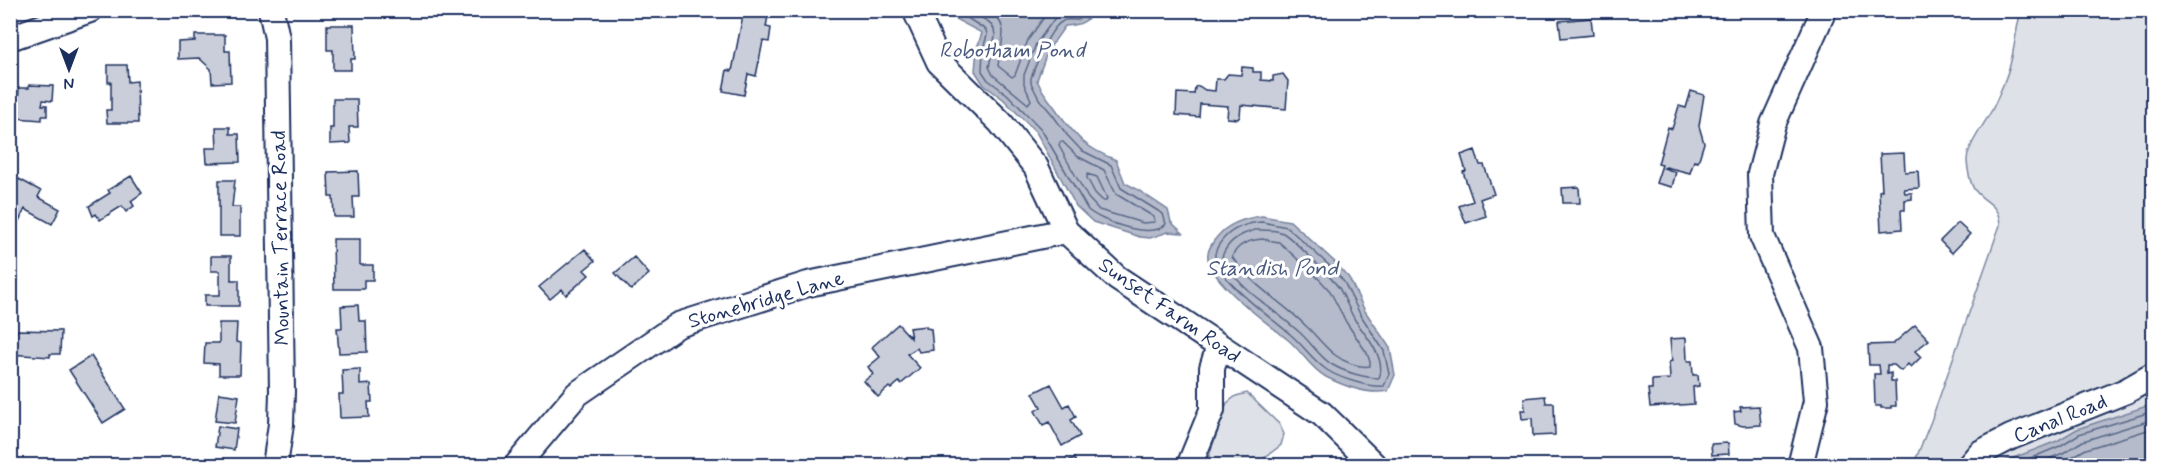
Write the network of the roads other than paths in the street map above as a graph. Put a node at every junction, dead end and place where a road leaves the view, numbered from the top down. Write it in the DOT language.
graph roads {
  1 [pos="90,10"];
  2 [pos="271,10"];
  3 [pos="915,10"];
  4 [pos="1824,10"];
  5 [pos="10,38"];
  6 [pos="1066,231"];
  7 [pos="1219,346"];
  8 [pos="2154,375"];
  9 [pos="275,465"];
  10 [pos="516,465"];
  11 [pos="1189,465"];
  12 [pos="1375,465"];
  13 [pos="1800,465"];
  14 [pos="1969,465"];
  1 -- 5 [label="street"];
  2 -- 9 [label="street, Mountain Terrace Road"];
  3 -- 6 [label="street, Sunset Farm Road"];
  4 -- 13 [label="street"];
  6 -- 7 [label="street, Sunset Farm Road"];
  6 -- 10 [label="street, Stonebridge Lane"];
  7 -- 11 [label="street"];
  7 -- 12 [label="street, Sunset Farm Road"];
  8 -- 14 [label="street, Canal Road"];
}
